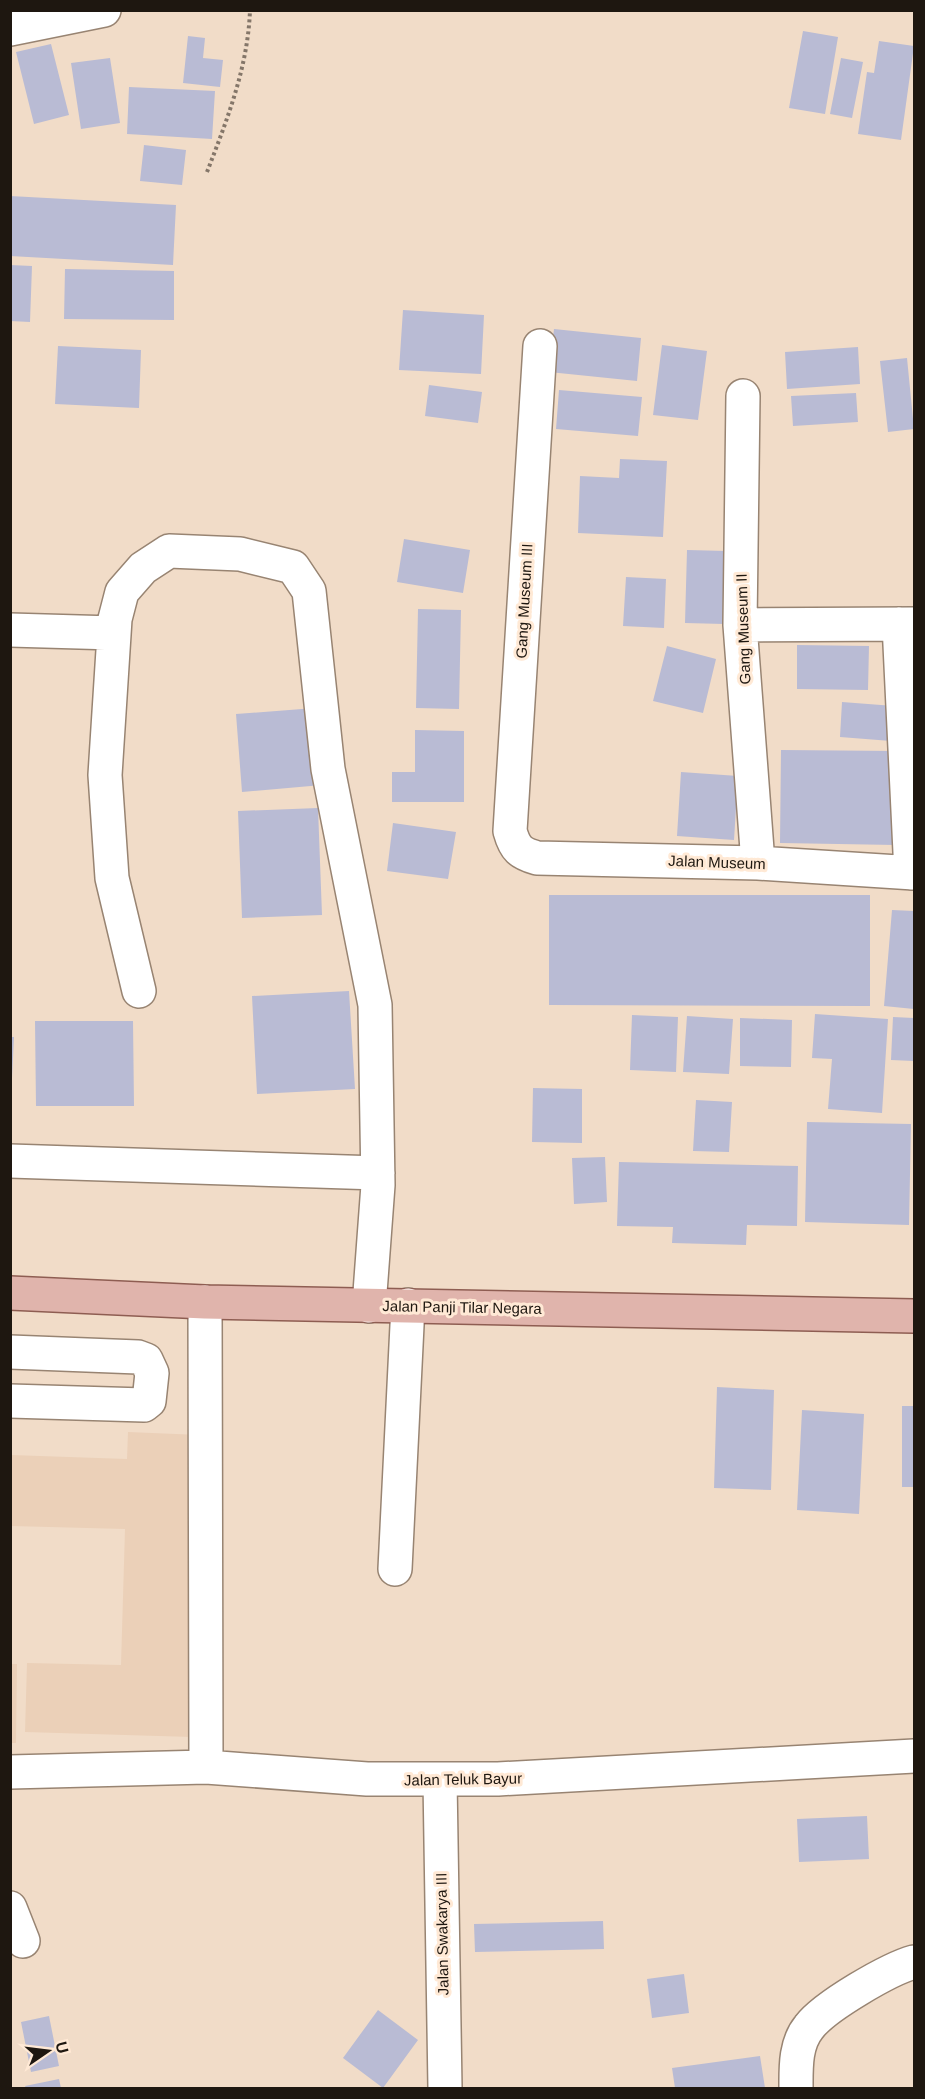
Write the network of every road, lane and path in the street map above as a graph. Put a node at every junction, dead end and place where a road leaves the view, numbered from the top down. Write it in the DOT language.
graph roads {
  1 [pos="104,10"];
  2 [pos="250,10"];
  3 [pos="10,28"];
  4 [pos="207,172"];
  5 [pos="540,346"];
  6 [pos="743,396"];
  7 [pos="907,624"];
  8 [pos="740,625"];
  9 [pos="10,630"];
  10 [pos="114,633"];
  11 [pos="911,759"];
  12 [pos="521,853"];
  13 [pos="758,862"];
  14 [pos="913,873"];
  15 [pos="140,991"];
  16 [pos="10,1161"];
  17 [pos="378,1173"];
  18 [pos="10,1293"];
  19 [pos="205,1302"];
  20 [pos="408,1305"];
  21 [pos="369,1306"];
  22 [pos="915,1316"];
  23 [pos="10,1352"];
  24 [pos="10,1401"];
  25 [pos="395,1569"];
  26 [pos="915,1756"];
  27 [pos="206,1767"];
  28 [pos="10,1772"];
  29 [pos="440,1780"];
  30 [pos="10,1908"];
  31 [pos="23,1941"];
  32 [pos="915,1962"];
  33 [pos="445,2088"];
  34 [pos="796,2088"];
  1 -- 3 [label="street"];
  2 -- 4 [label="path"];
  5 -- 12 [label="street, Gang Museum III"];
  6 -- 8 [label="street, Gang Museum II"];
  7 -- 8 [label="street"];
  7 -- 11 [label="street"];
  8 -- 13 [label="street, Gang Museum II"];
  9 -- 10 [label="street"];
  10 -- 15 [label="street"];
  10 -- 17 [label="street"];
  11 -- 14 [label="street"];
  12 -- 13 [label="street, Jalan Museum"];
  13 -- 14 [label="street, Jalan Museum"];
  16 -- 17 [label="street"];
  17 -- 21 [label="street"];
  18 -- 19 [label="main road, Jalan Panji Tilar Negara"];
  19 -- 21 [label="main road, Jalan Panji Tilar Negara"];
  19 -- 27 [label="street"];
  20 -- 21 [label="main road, Jalan Panji Tilar Negara"];
  20 -- 22 [label="main road, Jalan Panji Tilar Negara"];
  20 -- 25 [label="street"];
  23 -- 24 [label="street"];
  26 -- 29 [label="street, Jalan Teluk Bayur"];
  27 -- 28 [label="street, Jalan Teluk Bayur"];
  27 -- 29 [label="street, Jalan Teluk Bayur"];
  29 -- 33 [label="street, Jalan Swakarya III"];
  30 -- 31 [label="street"];
  32 -- 34 [label="street"];
}
